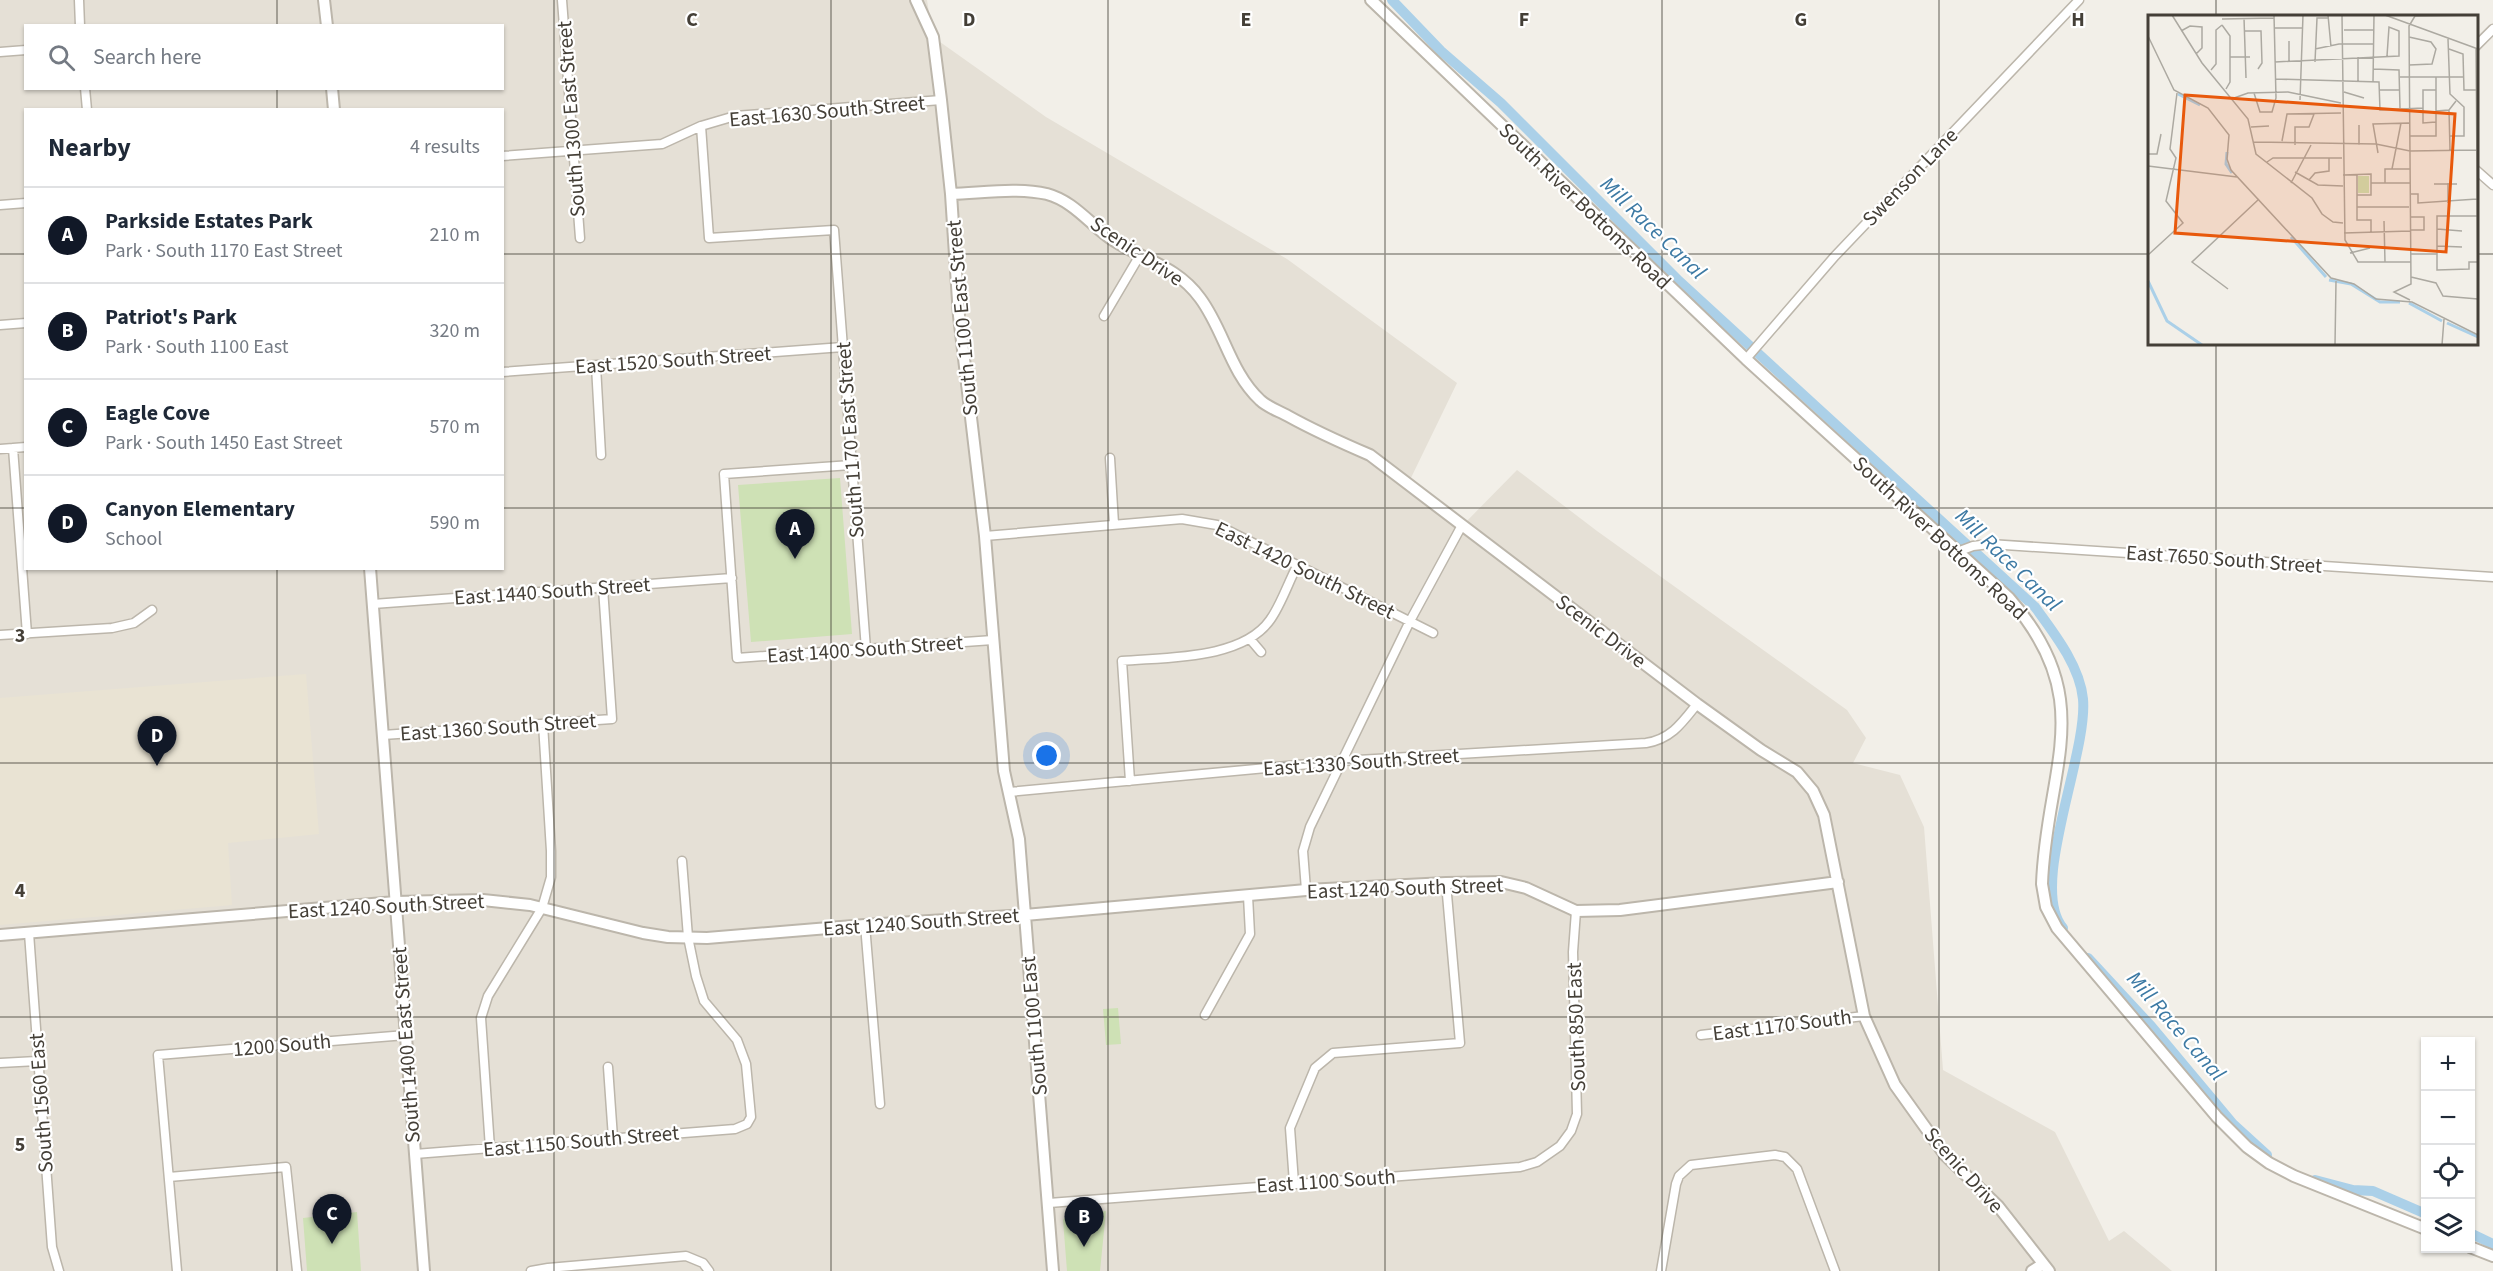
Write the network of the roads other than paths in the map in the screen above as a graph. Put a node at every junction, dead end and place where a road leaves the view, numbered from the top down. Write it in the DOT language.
graph roads {
  1 [pos="78,0"];
  2 [pos="324,0"];
  3 [pos="562,0"];
  4 [pos="916,0"];
  5 [pos="1371,0"];
  6 [pos="2079,0"];
  7 [pos="80,24"];
  8 [pos="327,24"];
  9 [pos="2493,29"];
  10 [pos="2478,44"];
  11 [pos="24,50"];
  12 [pos="0,52"];
  13 [pos="85,90"];
  14 [pos="333,90"];
  15 [pos="941,100"];
  16 [pos="87,108"];
  17 [pos="334,108"];
  18 [pos="700,126"];
  19 [pos="574,151"];
  20 [pos="504,156"];
  21 [pos="2478,172"];
  22 [pos="2493,185"];
  23 [pos="951,194"];
  24 [pos="24,203"];
  25 [pos="0,205"];
  26 [pos="580,238"];
  27 [pos="1140,255"];
  28 [pos="1104,316"];
  29 [pos="24,323"];
  30 [pos="0,325"];
  31 [pos="843,347"];
  32 [pos="1748,356"];
  33 [pos="596,366"];
  34 [pos="504,372"];
  35 [pos="24,447"];
  36 [pos="13,448"];
  37 [pos="0,449"];
  38 [pos="601,455"];
  39 [pos="1110,458"];
  40 [pos="851,465"];
  41 [pos="1114,524"];
  42 [pos="1461,527"];
  43 [pos="985,536"];
  44 [pos="1965,549"];
  45 [pos="1296,566"];
  46 [pos="370,570"];
  47 [pos="2493,577"];
  48 [pos="732,578"];
  49 [pos="603,588"];
  50 [pos="373,604"];
  51 [pos="152,610"];
  52 [pos="1410,621"];
  53 [pos="1433,633"];
  54 [pos="27,634"];
  55 [pos="0,635"];
  56 [pos="1250,639"];
  57 [pos="993,640"];
  58 [pos="866,649"];
  59 [pos="1261,652"];
  60 [pos="1697,704"];
  61 [pos="543,724"];
  62 [pos="383,735"];
  63 [pos="1341,761"];
  64 [pos="1130,781"];
  65 [pos="1009,792"];
  66 [pos="682,861"];
  67 [pos="1838,882"];
  68 [pos="1446,883"];
  69 [pos="1306,890"];
  70 [pos="1248,896"];
  71 [pos="396,902"];
  72 [pos="542,908"];
  73 [pos="1576,911"];
  74 [pos="1025,915"];
  75 [pos="865,925"];
  76 [pos="29,933"];
  77 [pos="0,936"];
  78 [pos="688,938"];
  79 [pos="1205,1015"];
  80 [pos="1864,1016"];
  81 [pos="406,1035"];
  82 [pos="1701,1035"];
  83 [pos="37,1061"];
  84 [pos="0,1063"];
  85 [pos="608,1068"];
  86 [pos="880,1104"];
  87 [pos="613,1137"];
  88 [pos="1565,1140"];
  89 [pos="490,1148"];
  90 [pos="415,1154"];
  91 [pos="169,1177"];
  92 [pos="1294,1183"];
  93 [pos="1049,1203"];
  94 [pos="2421,1227"];
  95 [pos="2475,1249"];
  96 [pos="2493,1256"];
  97 [pos="2046,1268"];
  98 [pos="59,1271"];
  99 [pos="177,1271"];
  100 [pos="297,1271"];
  101 [pos="424,1271"];
  102 [pos="531,1271"];
  103 [pos="709,1271"];
  104 [pos="1053,1271"];
  105 [pos="1661,1271"];
  106 [pos="1835,1271"];
  107 [pos="2032,1271"];
  1 -- 7 [label="street"];
  2 -- 8 [label="street"];
  3 -- 19 [label="street, South 1300 East Street"];
  4 -- 15 [label="street, South 1100 East Street"];
  5 -- 32 [label="street, South River Bottoms Road"];
  6 -- 32 [label="street, Swenson Lane"];
  9 -- 10 [label="street"];
  11 -- 12 [label="street"];
  13 -- 16 [label="street"];
  14 -- 17 [label="street"];
  15 -- 18 [label="street, East 1630 South Street"];
  15 -- 23 [label="street, South 1100 East Street"];
  18 -- 19 [label="street, East 1630 South Street"];
  18 -- 31 [label="street, South 1170 East Street"];
  19 -- 20 [label="street, East 1630 South Street"];
  19 -- 26 [label="street, South 1300 East Street"];
  21 -- 22 [label="street"];
  23 -- 27 [label="street, Scenic Drive"];
  23 -- 43 [label="street, South 1100 East Street"];
  24 -- 25 [label="street"];
  27 -- 28 [label="street"];
  27 -- 42 [label="street, Scenic Drive"];
  29 -- 30 [label="street"];
  31 -- 33 [label="street, East 1520 South Street"];
  31 -- 40 [label="street, South 1170 East Street"];
  32 -- 44 [label="street, South River Bottoms Road"];
  33 -- 34 [label="street, East 1520 South Street"];
  33 -- 38 [label="street"];
  35 -- 36 [label="street"];
  36 -- 37 [label="street"];
  36 -- 54 [label="street"];
  39 -- 41 [label="street"];
  40 -- 48 [label="street"];
  40 -- 58 [label="street, South 1170 East Street"];
  41 -- 43 [label="street, East 1420 South Street"];
  41 -- 45 [label="street, East 1420 South Street"];
  42 -- 52 [label="street"];
  42 -- 60 [label="street, Scenic Drive"];
  43 -- 57 [label="street, South 1100 East Street"];
  44 -- 47 [label="street, East 7650 South Street"];
  44 -- 94 [label="street, South River Bottoms Road"];
  45 -- 52 [label="street, East 1420 South Street"];
  45 -- 56 [label="street"];
  46 -- 50 [label="street, South 1400 East Street"];
  48 -- 49 [label="street, East 1440 South Street"];
  48 -- 58 [label="street, East 1400 South Street"];
  49 -- 50 [label="street, East 1440 South Street"];
  49 -- 61 [label="street, East 1360 South Street"];
  50 -- 62 [label="street, South 1400 East Street"];
  51 -- 54 [label="street"];
  52 -- 53 [label="street, East 1420 South Street"];
  52 -- 63 [label="street"];
  54 -- 55 [label="street"];
  56 -- 59 [label="street"];
  56 -- 64 [label="street"];
  57 -- 58 [label="street, East 1400 South Street"];
  57 -- 65 [label="street, South 1100 East"];
  60 -- 63 [label="street, East 1330 South Street"];
  60 -- 67 [label="street, Scenic Drive"];
  61 -- 62 [label="street, East 1360 South Street"];
  61 -- 72 [label="street"];
  62 -- 71 [label="street, South 1400 East Street"];
  63 -- 64 [label="street, East 1330 South Street"];
  63 -- 69 [label="street"];
  64 -- 65 [label="street, East 1330 South Street"];
  65 -- 74 [label="street, South 1100 East"];
  66 -- 78 [label="street"];
  67 -- 73 [label="street, East 1240 South Street"];
  67 -- 80 [label="street, Scenic Drive"];
  68 -- 69 [label="street, East 1240 South Street"];
  68 -- 73 [label="street, East 1240 South Street"];
  68 -- 92 [label="street"];
  69 -- 70 [label="street, East 1240 South Street"];
  70 -- 74 [label="street, East 1240 South Street"];
  70 -- 79 [label="street"];
  71 -- 72 [label="street, East 1240 South Street"];
  71 -- 76 [label="street, East 1240 South Street"];
  71 -- 81 [label="street, South 1400 East Street"];
  72 -- 78 [label="street, East 1240 South Street"];
  72 -- 89 [label="street"];
  73 -- 88 [label="street, South 850 East"];
  74 -- 75 [label="street, East 1240 South Street"];
  74 -- 93 [label="street, South 1100 East"];
  75 -- 78 [label="street, East 1240 South Street"];
  75 -- 86 [label="street"];
  76 -- 77 [label="street, East 1240 South Street"];
  76 -- 83 [label="street, South 1560 East"];
  78 -- 87 [label="street, East 1150 South Street"];
  80 -- 82 [label="street, East 1170 South"];
  80 -- 97 [label="street, Scenic Drive"];
  81 -- 90 [label="street, South 1400 East Street"];
  81 -- 91 [label="street, 1200 South"];
  83 -- 84 [label="street"];
  83 -- 98 [label="street, South 1560 East"];
  85 -- 87 [label="street"];
  87 -- 89 [label="street, East 1150 South Street"];
  88 -- 92 [label="street, East 1100 South"];
  89 -- 90 [label="street, East 1150 South Street"];
  90 -- 101 [label="street, South 1400 East Street"];
  91 -- 99 [label="street"];
  91 -- 100 [label="street"];
  92 -- 93 [label="street, East 1100 South"];
  93 -- 104 [label="street, South 1100 East"];
  95 -- 96 [label="street"];
  97 -- 107 [label="street"];
  102 -- 103 [label="street"];
  105 -- 106 [label="street"];
}
